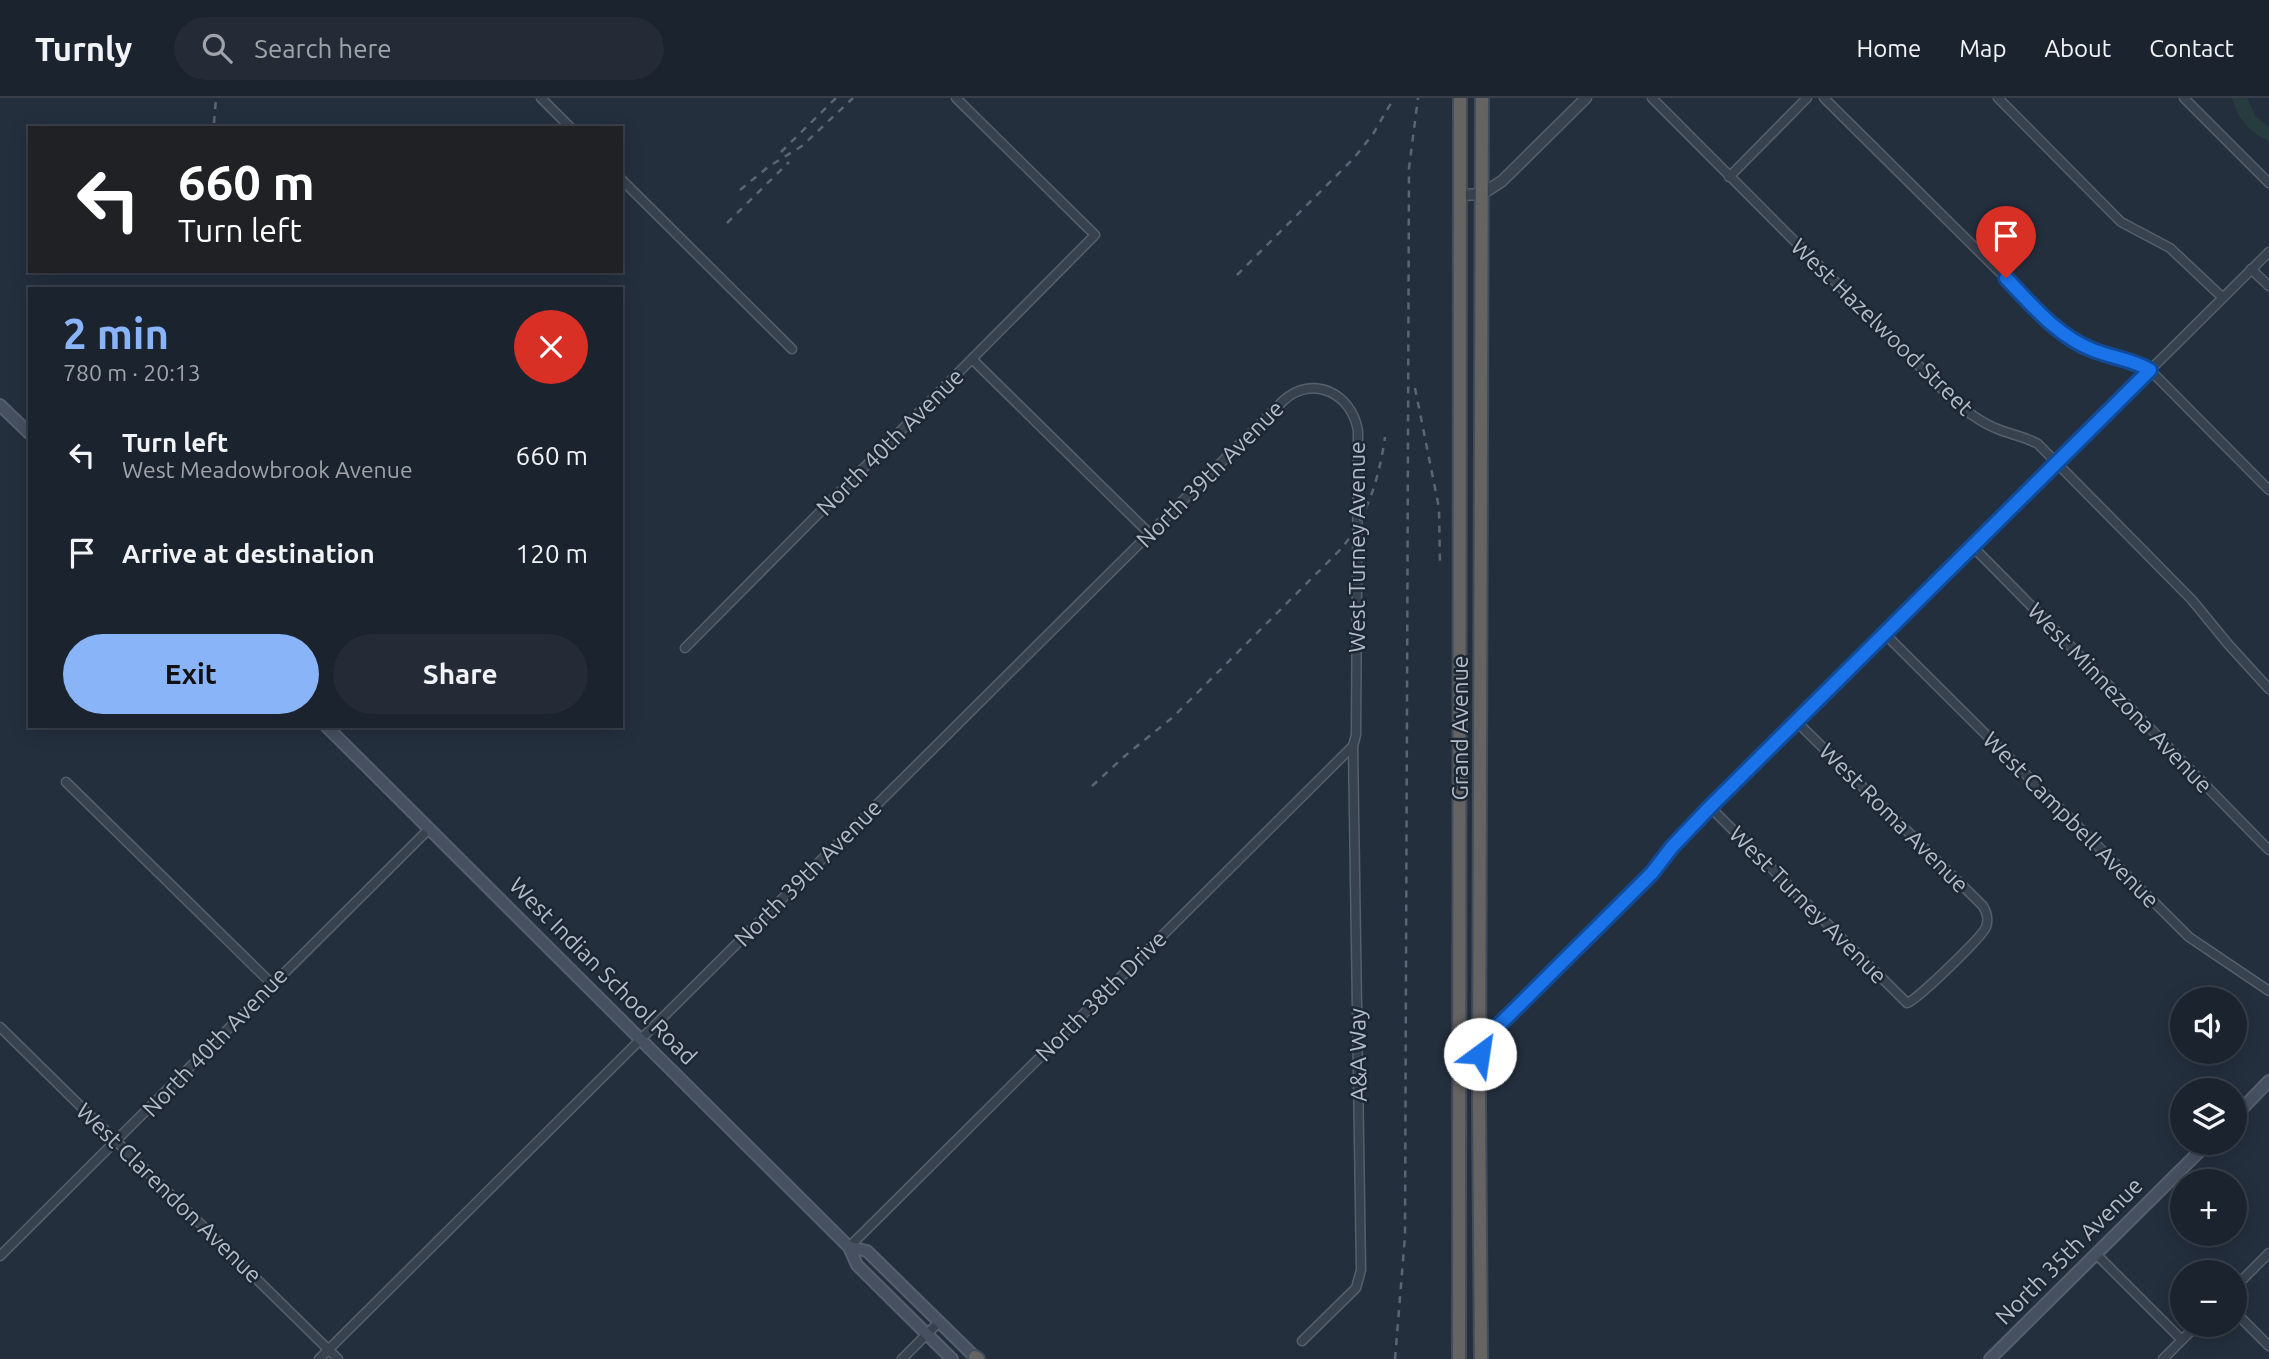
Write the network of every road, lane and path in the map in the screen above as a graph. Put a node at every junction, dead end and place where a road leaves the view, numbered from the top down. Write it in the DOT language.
graph roads {
  1 [pos="541,98"];
  2 [pos="956,98"];
  3 [pos="1460,98"];
  4 [pos="1482,98"];
  5 [pos="1586,98"];
  6 [pos="1652,98"];
  7 [pos="1807,98"];
  8 [pos="1825,98"];
  9 [pos="1998,98"];
  10 [pos="2185,98"];
  11 [pos="569,126"];
  12 [pos="1729,177"];
  13 [pos="623,181"];
  14 [pos="2269,183"];
  15 [pos="1482,194"];
  16 [pos="1461,195"];
  17 [pos="2269,252"];
  18 [pos="2251,269"];
  19 [pos="2269,286"];
  20 [pos="2222,298"];
  21 [pos="792,349"];
  22 [pos="973,360"];
  23 [pos="2150,370"];
  24 [pos="1297,390"];
  25 [pos="0,405"];
  26 [pos="28,432"];
  27 [pos="2057,462"];
  28 [pos="2269,490"];
  29 [pos="1150,534"];
  30 [pos="1972,546"];
  31 [pos="1461,623"];
  32 [pos="1481,624"];
  33 [pos="1885,634"];
  34 [pos="684,648"];
  35 [pos="2269,689"];
  36 [pos="1796,721"];
  37 [pos="328,728"];
  38 [pos="1353,746"];
  39 [pos="66,782"];
  40 [pos="1710,807"];
  41 [pos="430,828"];
  42 [pos="2269,850"];
  43 [pos="272,984"];
  44 [pos="2269,991"];
  45 [pos="1906,1003"];
  46 [pos="0,1027"];
  47 [pos="1481,1037"];
  48 [pos="1460,1038"];
  49 [pos="642,1039"];
  50 [pos="2269,1082"];
  51 [pos="2247,1104"];
  52 [pos="117,1142"];
  53 [pos="2196,1155"];
  54 [pos="849,1247"];
  55 [pos="2269,1253"];
  56 [pos="2096,1254"];
  57 [pos="0,1256"];
  58 [pos="2247,1275"];
  59 [pos="939,1322"];
  60 [pos="2247,1324"];
  61 [pos="927,1334"];
  62 [pos="1459,1337"];
  63 [pos="2185,1337"];
  64 [pos="2182,1340"];
  65 [pos="1302,1341"];
  66 [pos="2269,1346"];
  67 [pos="329,1349"];
  68 [pos="1481,1355"];
  69 [pos="977,1358"];
  70 [pos="319,1359"];
  71 [pos="338,1359"];
  72 [pos="902,1359"];
  73 [pos="952,1359"];
  74 [pos="1459,1359"];
  75 [pos="1990,1359"];
  76 [pos="2163,1359"];
  1 -- 11 [label="street"];
  2 -- 22 [label="street, North 40th Avenue"];
  3 -- 16 [label="highway, Grand Avenue"];
  4 -- 15 [label="highway, Grand Avenue"];
  5 -- 15 [label="street"];
  6 -- 12 [label="street, West Hazelwood Street"];
  7 -- 12 [label="street"];
  8 -- 23 [label="street"];
  9 -- 20 [label="street"];
  10 -- 14 [label="street"];
  12 -- 27 [label="street, West Hazelwood Street"];
  13 -- 21 [label="street"];
  15 -- 16 [label="street"];
  15 -- 32 [label="highway, Grand Avenue"];
  16 -- 31 [label="highway, Grand Avenue"];
  17 -- 18 [label="street"];
  18 -- 19 [label="street"];
  18 -- 20 [label="street"];
  20 -- 23 [label="street"];
  22 -- 29 [label="street"];
  22 -- 34 [label="street, North 40th Avenue"];
  23 -- 27 [label="street"];
  23 -- 28 [label="street"];
  24 -- 29 [label="street, North 39th Avenue"];
  24 -- 38 [label="street, West Turney Avenue"];
  25 -- 26 [label="main road"];
  27 -- 30 [label="street"];
  27 -- 35 [label="street, West Hazelwood Street"];
  29 -- 49 [label="street, North 39th Avenue"];
  30 -- 33 [label="street"];
  30 -- 42 [label="street, West Minnezona Avenue"];
  31 -- 32 [label="highway"];
  31 -- 48 [label="highway, Grand Avenue"];
  32 -- 47 [label="highway, Grand Avenue"];
  33 -- 36 [label="street"];
  33 -- 44 [label="street, West Campbell Avenue"];
  36 -- 40 [label="street"];
  36 -- 45 [label="street, West Roma Avenue"];
  37 -- 41 [label="main road, West Indian School Road"];
  38 -- 54 [label="street, North 38th Drive"];
  38 -- 65 [label="street, A&A Way"];
  39 -- 43 [label="street"];
  40 -- 45 [label="street, West Turney Avenue"];
  40 -- 47 [label="street"];
  41 -- 43 [label="street, North 40th Avenue"];
  41 -- 49 [label="main road, West Indian School Road"];
  43 -- 52 [label="street, North 40th Avenue"];
  46 -- 52 [label="street, West Clarendon Avenue"];
  47 -- 48 [label="street"];
  47 -- 68 [label="highway, Grand Avenue"];
  48 -- 62 [label="highway, Grand Avenue"];
  49 -- 54 [label="main road, West Indian School Road"];
  49 -- 67 [label="street, North 39th Avenue"];
  50 -- 51 [label="main road"];
  52 -- 57 [label="street, North 40th Avenue"];
  52 -- 67 [label="street, West Clarendon Avenue"];
  53 -- 56 [label="main road, North 35th Avenue"];
  54 -- 59 [label="main road, West Indian School Road"];
  54 -- 61 [label="main road, West Indian School Road"];
  55 -- 58 [label="street"];
  56 -- 64 [label="street"];
  56 -- 75 [label="main road, North 35th Avenue"];
  59 -- 61 [label="street"];
  59 -- 69 [label="main road, West Indian School Road"];
  60 -- 66 [label="street"];
  61 -- 72 [label="street"];
  61 -- 73 [label="main road, West Indian School Road"];
  62 -- 68 [label="highway"];
  62 -- 74 [label="highway, Grand Avenue"];
  63 -- 64 [label="street"];
  64 -- 76 [label="street"];
  67 -- 70 [label="street, North 39th Avenue"];
  67 -- 71 [label="street, West Clarendon Avenue"];
}
